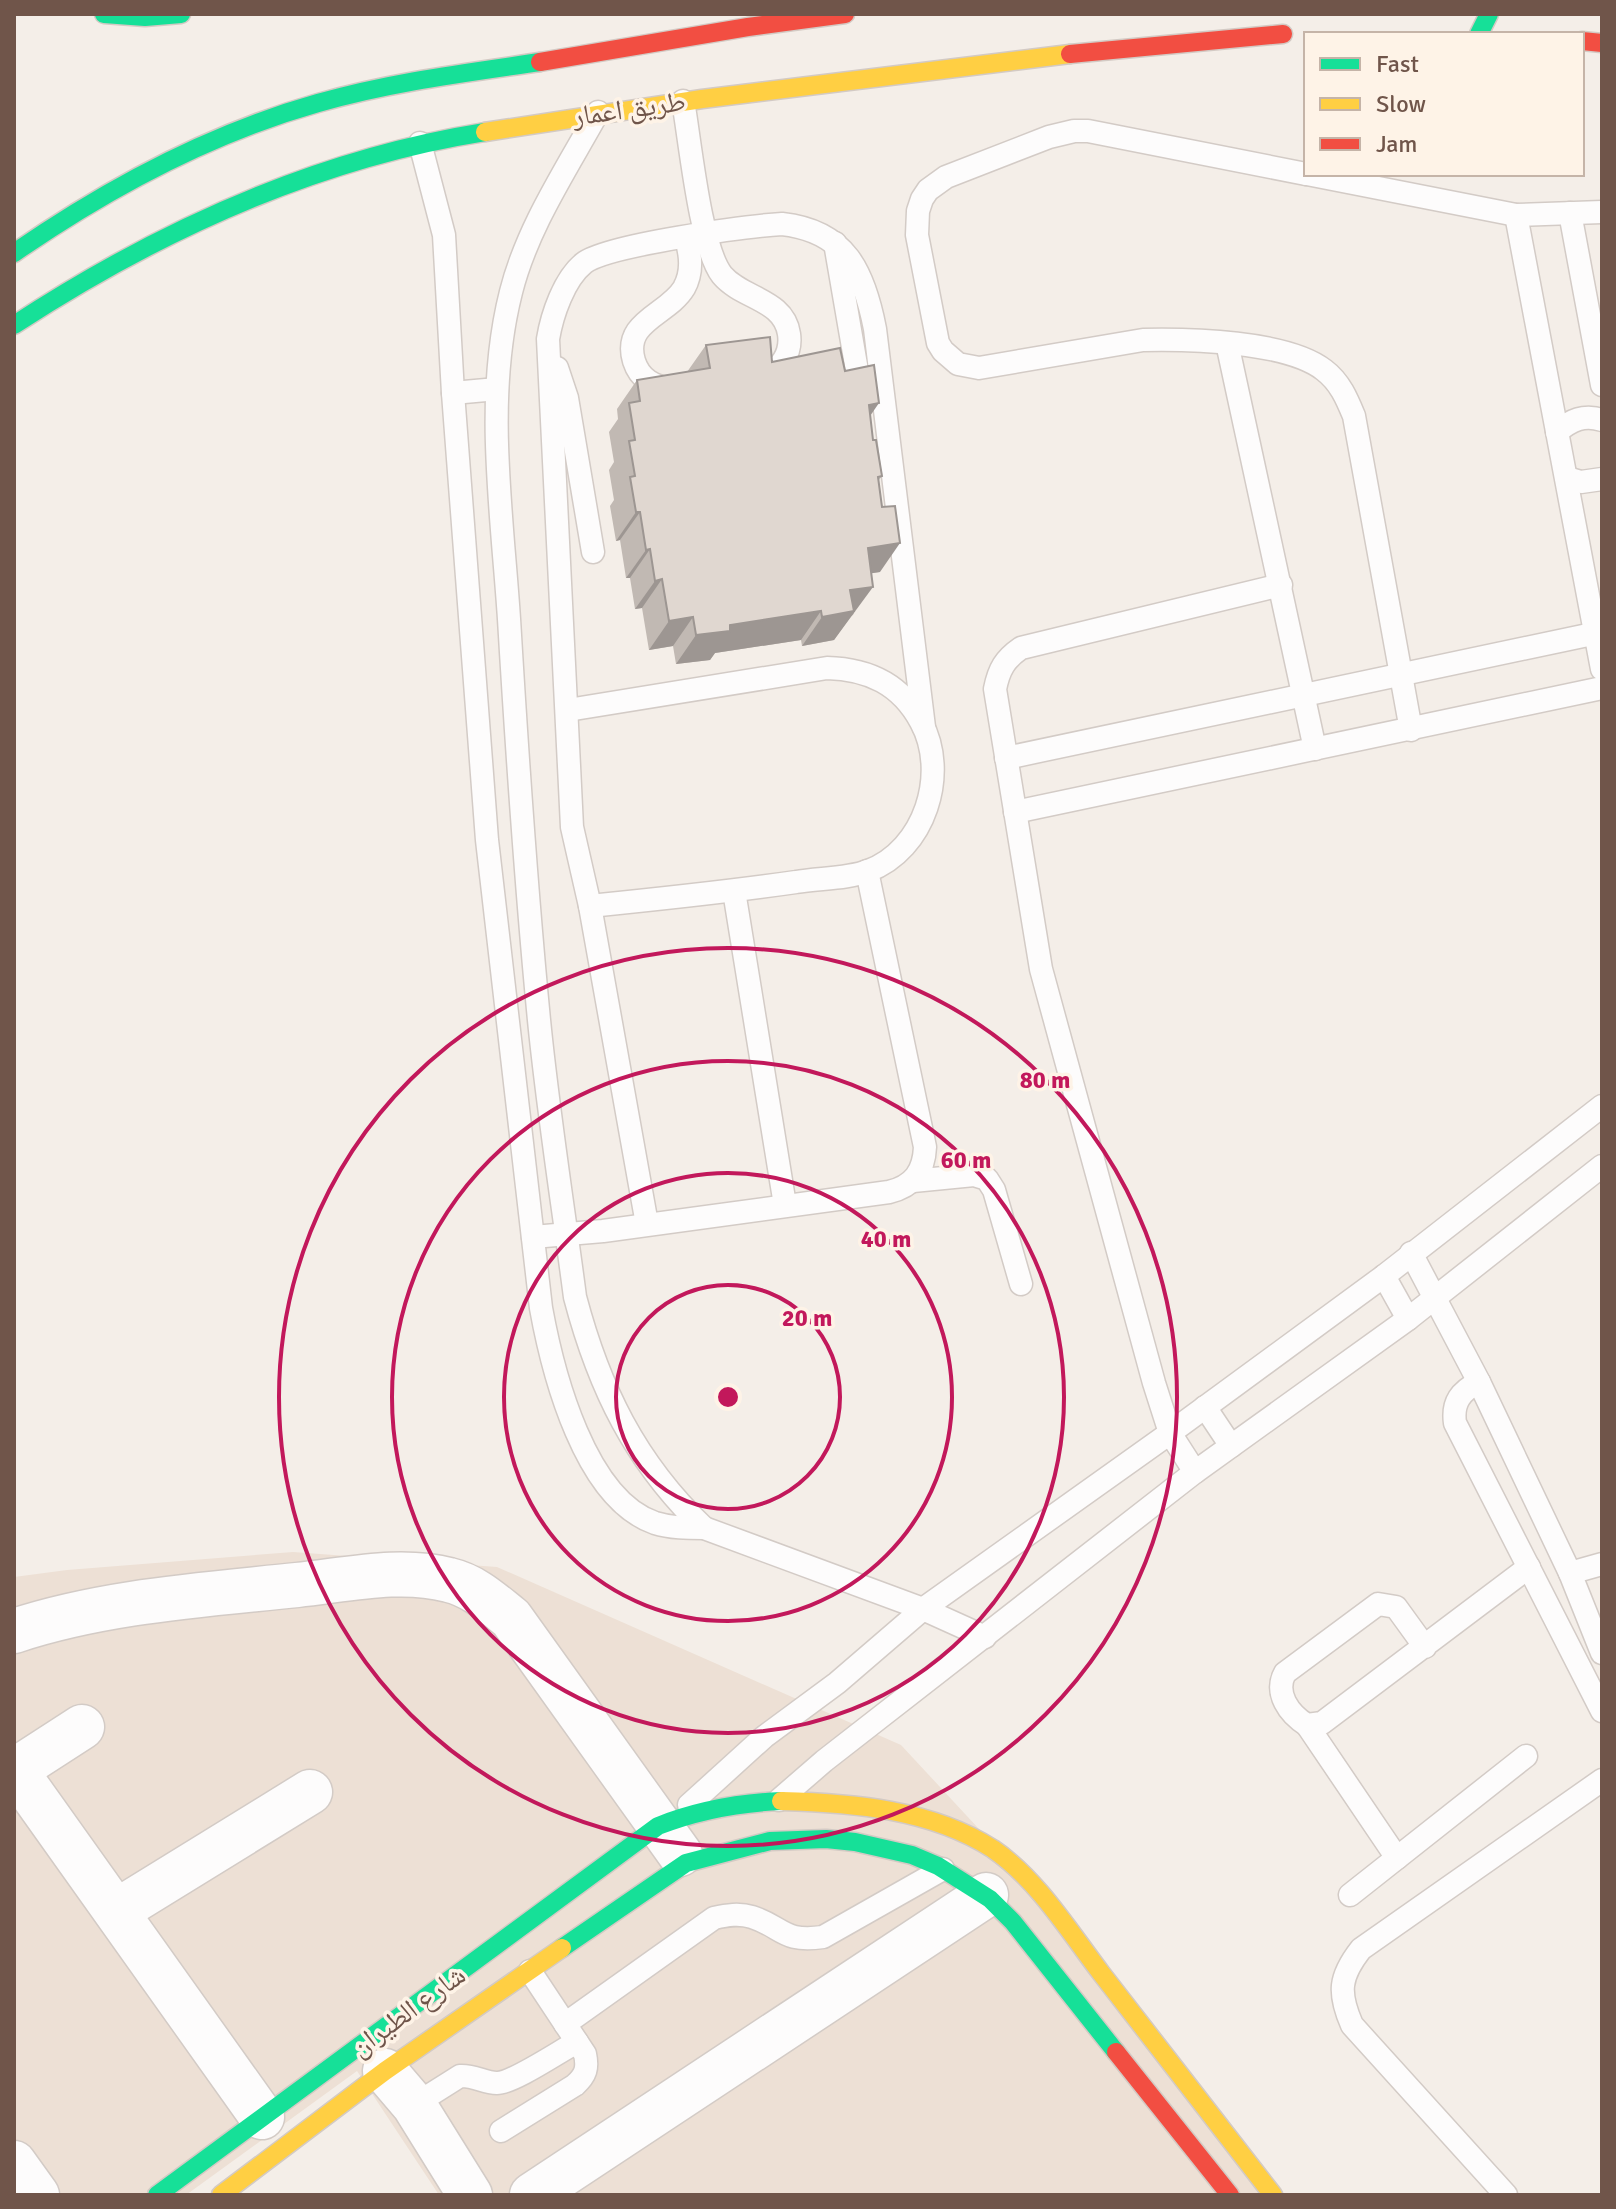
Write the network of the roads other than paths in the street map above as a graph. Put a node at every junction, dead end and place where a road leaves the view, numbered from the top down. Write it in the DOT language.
graph roads {
  1 [pos="104,14"];
  2 [pos="181,14"];
  3 [pos="845,14"];
  4 [pos="1273,14"];
  5 [pos="1489,14"];
  6 [pos="1480,32"];
  7 [pos="1283,34"];
  8 [pos="1298,52"];
  9 [pos="683,101"];
  10 [pos="598,112"];
  11 [pos="420,143"];
  12 [pos="1304,173"];
  13 [pos="1317,176"];
  14 [pos="1602,212"];
  15 [pos="1570,213"];
  16 [pos="1516,215"];
  17 [pos="696,237"];
  18 [pos="835,243"];
  19 [pos="14,253"];
  20 [pos="14,325"];
  21 [pos="1227,343"];
  22 [pos="548,353"];
  23 [pos="751,384"];
  24 [pos="1602,385"];
  25 [pos="860,388"];
  26 [pos="497,389"];
  27 [pos="689,392"];
  28 [pos="453,393"];
  29 [pos="1602,420"];
  30 [pos="1557,432"];
  31 [pos="1567,478"];
  32 [pos="1602,479"];
  33 [pos="593,552"];
  34 [pos="1281,585"];
  35 [pos="1598,633"];
  36 [pos="1602,669"];
  37 [pos="1401,675"];
  38 [pos="1602,688"];
  39 [pos="1305,696"];
  40 [pos="568,710"];
  41 [pos="924,727"];
  42 [pos="1411,730"];
  43 [pos="1315,749"];
  44 [pos="1006,758"];
  45 [pos="520,801"];
  46 [pos="485,803"];
  47 [pos="1015,812"];
  48 [pos="867,871"];
  49 [pos="734,891"];
  50 [pos="590,906"];
  51 [pos="1602,1106"];
  52 [pos="1602,1166"];
  53 [pos="913,1181"];
  54 [pos="785,1205"];
  55 [pos="647,1224"];
  56 [pos="567,1235"];
  57 [pos="533,1237"];
  58 [pos="1411,1253"];
  59 [pos="1384,1276"];
  60 [pos="1021,1284"];
  61 [pos="1434,1297"];
  62 [pos="1408,1319"];
  63 [pos="1479,1382"];
  64 [pos="1205,1407"];
  65 [pos="1170,1433"];
  66 [pos="1231,1446"];
  67 [pos="1195,1472"];
  68 [pos="704,1528"];
  69 [pos="1602,1564"];
  70 [pos="1529,1567"];
  71 [pos="1570,1573"];
  72 [pos="923,1609"];
  73 [pos="14,1631"];
  74 [pos="985,1637"];
  75 [pos="1425,1647"];
  76 [pos="1602,1653"];
  77 [pos="1602,1711"];
  78 [pos="1307,1725"];
  79 [pos="82,1727"];
  80 [pos="1526,1756"];
  81 [pos="15,1771"];
  82 [pos="1602,1780"];
  83 [pos="310,1792"];
  84 [pos="776,1803"];
  85 [pos="666,1822"];
  86 [pos="1397,1858"];
  87 [pos="686,1863"];
  88 [pos="943,1869"];
  89 [pos="986,1895"];
  90 [pos="1350,1895"];
  91 [pos="117,1911"];
  92 [pos="530,1971"];
  93 [pos="571,2033"];
  94 [pos="385,2071"];
  95 [pos="414,2105"];
  96 [pos="262,2117"];
  97 [pos="501,2131"];
  98 [pos="14,2163"];
  99 [pos="37,2195"];
  100 [pos="157,2195"];
  101 [pos="221,2195"];
  102 [pos="470,2195"];
  103 [pos="532,2195"];
  104 [pos="1230,2195"];
  105 [pos="1273,2195"];
  106 [pos="1506,2195"];
  1 -- 2 [label="main road"];
  3 -- 19 [label="main road"];
  4 -- 7 [label="main road"];
  5 -- 6 [label="main road"];
  7 -- 8 [label="main road"];
  7 -- 9 [label="main road, طريق اعمار"];
  9 -- 10 [label="main road, طريق اعمار"];
  9 -- 17 [label="lane"];
  10 -- 11 [label="main road, طريق اعمار"];
  10 -- 26 [label="lane"];
  11 -- 20 [label="main road, طريق اعمار"];
  11 -- 28 [label="lane"];
  12 -- 21 [label="lane"];
  13 -- 16 [label="lane"];
  14 -- 15 [label="lane"];
  15 -- 16 [label="lane"];
  15 -- 24 [label="lane"];
  16 -- 30 [label="lane"];
  17 -- 18 [label="lane"];
  17 -- 22 [label="lane"];
  17 -- 23 [label="lane"];
  17 -- 27 [label="lane"];
  18 -- 25 [label="lane"];
  18 -- 41 [label="lane"];
  21 -- 34 [label="lane"];
  21 -- 37 [label="lane"];
  22 -- 33 [label="lane"];
  22 -- 40 [label="lane"];
  26 -- 28 [label="lane"];
  26 -- 45 [label="lane"];
  28 -- 46 [label="lane"];
  29 -- 30 [label="lane"];
  30 -- 31 [label="lane"];
  31 -- 32 [label="lane"];
  31 -- 35 [label="lane"];
  34 -- 39 [label="lane"];
  34 -- 44 [label="lane"];
  35 -- 36 [label="lane"];
  35 -- 37 [label="lane"];
  37 -- 39 [label="lane"];
  37 -- 42 [label="lane"];
  38 -- 42 [label="lane"];
  39 -- 43 [label="lane"];
  39 -- 44 [label="lane"];
  40 -- 41 [label="lane"];
  40 -- 50 [label="lane"];
  41 -- 48 [label="lane"];
  42 -- 43 [label="lane"];
  43 -- 47 [label="lane"];
  44 -- 47 [label="lane"];
  45 -- 46 [label="lane"];
  45 -- 56 [label="lane"];
  46 -- 57 [label="lane"];
  47 -- 65 [label="lane"];
  48 -- 49 [label="lane"];
  48 -- 53 [label="lane"];
  49 -- 50 [label="lane"];
  49 -- 54 [label="lane"];
  50 -- 55 [label="lane"];
  51 -- 58 [label="lane"];
  52 -- 61 [label="lane"];
  53 -- 54 [label="lane"];
  53 -- 60 [label="lane"];
  54 -- 55 [label="lane"];
  55 -- 56 [label="lane"];
  56 -- 57 [label="lane"];
  56 -- 68 [label="lane"];
  57 -- 68 [label="lane"];
  58 -- 59 [label="lane"];
  58 -- 61 [label="lane"];
  59 -- 62 [label="lane"];
  59 -- 64 [label="lane"];
  61 -- 62 [label="lane"];
  61 -- 63 [label="lane"];
  62 -- 66 [label="lane"];
  63 -- 70 [label="lane"];
  63 -- 71 [label="lane"];
  64 -- 65 [label="lane"];
  64 -- 66 [label="lane"];
  65 -- 67 [label="lane"];
  65 -- 72 [label="lane"];
  66 -- 67 [label="lane"];
  67 -- 74 [label="lane"];
  68 -- 72 [label="lane"];
  69 -- 71 [label="lane"];
  70 -- 75 [label="lane"];
  70 -- 77 [label="lane"];
  71 -- 76 [label="lane"];
  72 -- 74 [label="lane"];
  72 -- 85 [label="lane"];
  73 -- 85 [label="street"];
  74 -- 84 [label="lane"];
  75 -- 78 [label="lane"];
  75 -- 78 [label="lane"];
  78 -- 86 [label="lane"];
  79 -- 81 [label="street"];
  80 -- 86 [label="lane"];
  81 -- 91 [label="street"];
  82 -- 106 [label="lane"];
  83 -- 91 [label="street"];
  84 -- 85 [label="main road"];
  84 -- 105 [label="main road"];
  85 -- 87 [label="street"];
  85 -- 96 [label="main road, شارع الطيران"];
  86 -- 90 [label="lane"];
  87 -- 88 [label="main road, شارع الطيران"];
  87 -- 92 [label="main road, شارع الطيران"];
  88 -- 89 [label="main road, شارع الطيران"];
  88 -- 93 [label="lane"];
  89 -- 103 [label="street"];
  89 -- 104 [label="main road, شارع الطيران"];
  91 -- 96 [label="street"];
  92 -- 93 [label="lane"];
  92 -- 94 [label="main road, شارع الطيران"];
  93 -- 95 [label="lane"];
  93 -- 97 [label="lane"];
  94 -- 95 [label="street"];
  94 -- 101 [label="main road, شارع الطيران"];
  95 -- 102 [label="street"];
  96 -- 100 [label="main road, شارع الطيران"];
  98 -- 99 [label="street"];
}
